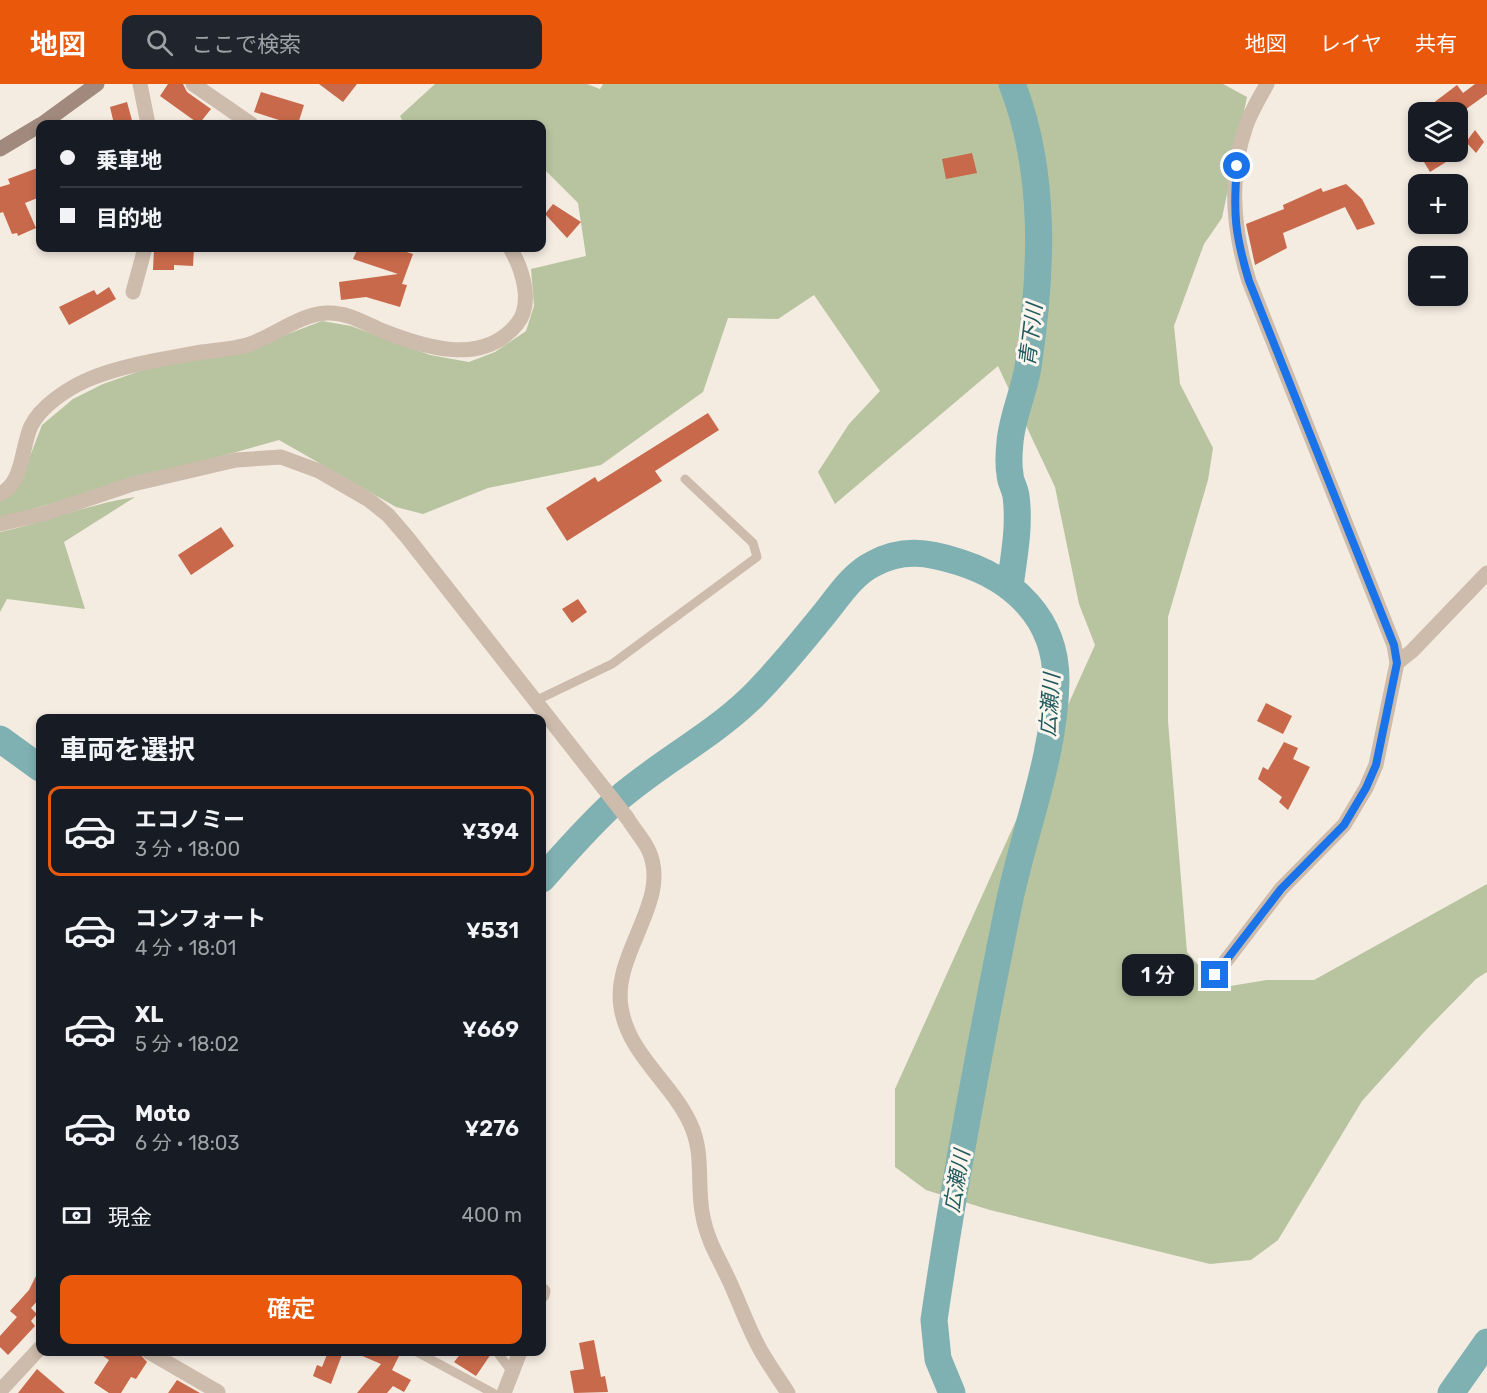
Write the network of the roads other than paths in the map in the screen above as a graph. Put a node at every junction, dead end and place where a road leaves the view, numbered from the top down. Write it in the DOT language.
graph roads {
  1 [pos="97,84"];
  2 [pos="140,84"];
  3 [pos="193,84"];
  4 [pos="1267,84"];
  5 [pos="48,120"];
  6 [pos="147,120"];
  7 [pos="245,120"];
  8 [pos="36,128"];
  9 [pos="0,149"];
  10 [pos="144,252"];
  11 [pos="512,252"];
  12 [pos="133,292"];
  13 [pos="685,479"];
  14 [pos="0,494"];
  15 [pos="0,525"];
  16 [pos="1487,573"];
  17 [pos="1397,663"];
  18 [pos="535,701"];
  19 [pos="545,714"];
  20 [pos="546,715"];
  21 [pos="1215,975"];
  22 [pos="36,1352"];
  23 [pos="156,1356"];
  24 [pos="424,1356"];
  25 [pos="500,1356"];
  26 [pos="518,1356"];
  27 [pos="512,1372"];
  28 [pos="0,1391"];
  29 [pos="218,1392"];
  30 [pos="493,1393"];
  31 [pos="504,1393"];
  32 [pos="788,1393"];
  1 -- 5 [label="main road"];
  2 -- 6 [label="street"];
  3 -- 7 [label="street"];
  4 -- 17 [label="street"];
  8 -- 9 [label="main road"];
  10 -- 12 [label="street"];
  11 -- 14 [label="street"];
  13 -- 18 [label="lane"];
  15 -- 18 [label="street"];
  16 -- 17 [label="street"];
  17 -- 21 [label="street"];
  18 -- 19 [label="street"];
  20 -- 32 [label="street"];
  22 -- 28 [label="street"];
  23 -- 29 [label="street"];
  24 -- 30 [label="lane"];
  25 -- 27 [label="lane"];
  26 -- 27 [label="street"];
  27 -- 31 [label="street"];
}
